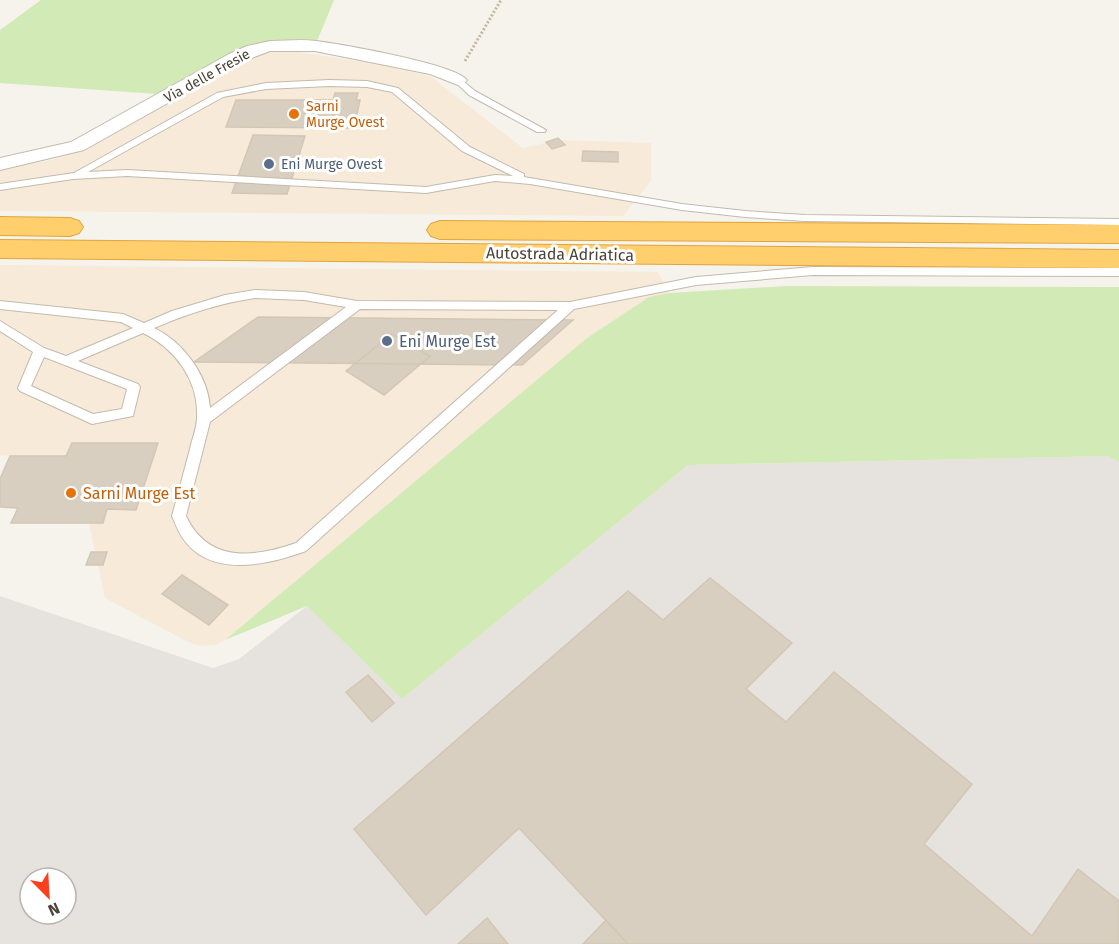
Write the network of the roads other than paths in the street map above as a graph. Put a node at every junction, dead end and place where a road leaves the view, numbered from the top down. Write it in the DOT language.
graph roads {
  1 [pos="458,80"];
  2 [pos="541,130"];
  3 [pos="0,164"];
  4 [pos="73,176"];
  5 [pos="530,180"];
  6 [pos="0,187"];
  7 [pos="1119,222"];
  8 [pos="0,226"];
  9 [pos="1119,234"];
  10 [pos="0,249"];
  11 [pos="1119,259"];
  12 [pos="1119,272"];
  13 [pos="0,305"];
  14 [pos="357,305"];
  15 [pos="570,306"];
  16 [pos="0,325"];
  17 [pos="145,327"];
  18 [pos="40,351"];
  19 [pos="66,361"];
  20 [pos="204,419"];
  1 -- 2 [label="lane"];
  1 -- 3 [label="street, Via delle Fresie"];
  4 -- 5 [label="lane"];
  4 -- 5 [label="lane"];
  4 -- 6 [label="lane"];
  5 -- 7 [label="lane"];
  8 -- 9 [label="highway, Autostrada Adriatica"];
  10 -- 11 [label="highway, Autostrada Adriatica"];
  12 -- 15 [label="lane"];
  13 -- 17 [label="lane"];
  14 -- 15 [label="lane"];
  14 -- 17 [label="lane"];
  14 -- 20 [label="lane"];
  15 -- 20 [label="lane"];
  16 -- 18 [label="lane"];
  17 -- 19 [label="lane"];
  17 -- 20 [label="lane"];
  18 -- 19 [label="lane"];
  18 -- 19 [label="lane"];
}
